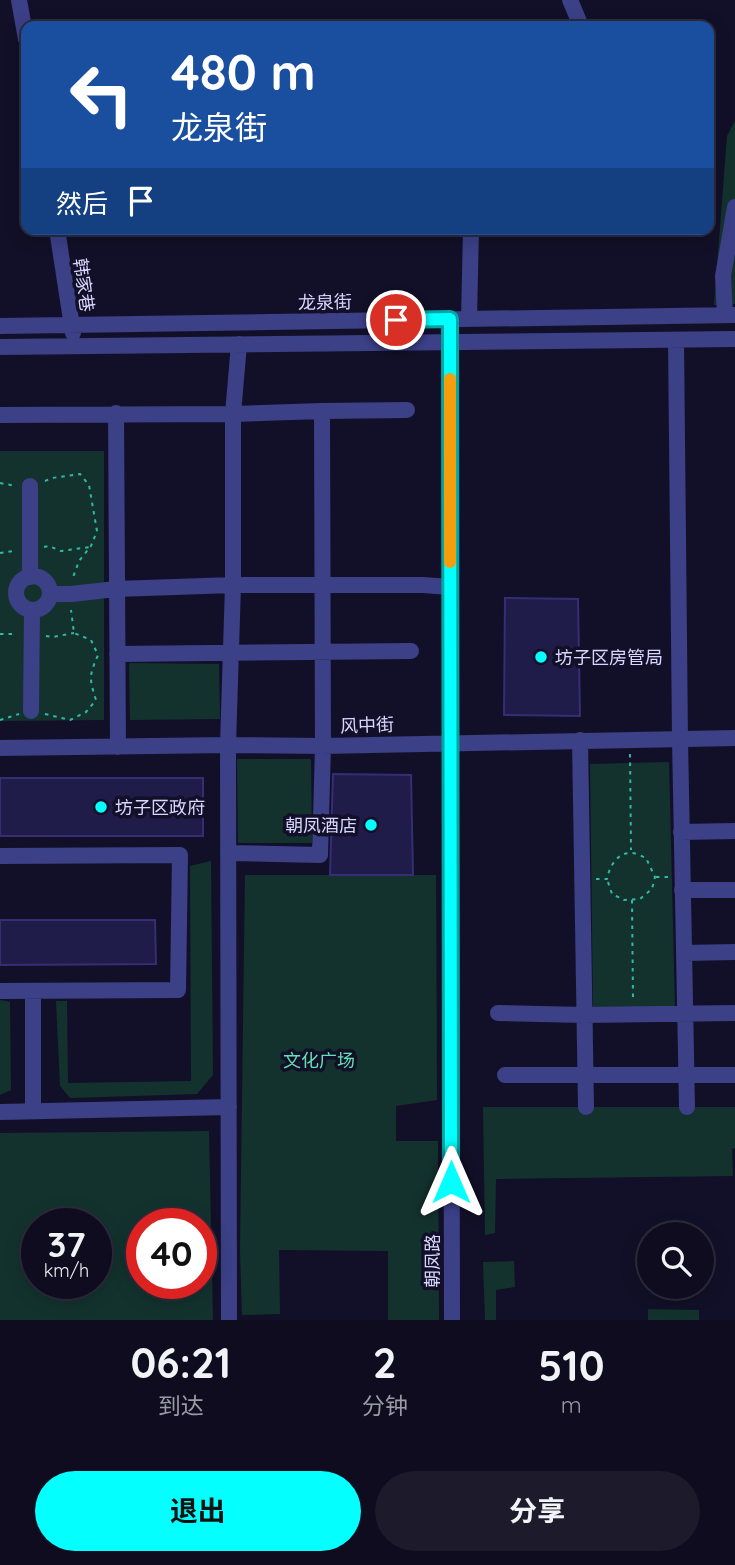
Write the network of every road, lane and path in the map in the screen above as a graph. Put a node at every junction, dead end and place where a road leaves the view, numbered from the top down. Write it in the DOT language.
graph roads {
  1 [pos="19,0"];
  2 [pos="570,0"];
  3 [pos="23,21"];
  4 [pos="579,21"];
  5 [pos="735,207"];
  6 [pos="58,235"];
  7 [pos="471,235"];
  8 [pos="730,315"];
  9 [pos="450,319"];
  10 [pos="469,319"];
  11 [pos="71,325"];
  12 [pos="0,326"];
  13 [pos="735,339"];
  14 [pos="676,340"];
  15 [pos="450,342"];
  16 [pos="239,344"];
  17 [pos="75,346"];
  18 [pos="0,347"];
  19 [pos="407,410"];
  20 [pos="322,411"];
  21 [pos="116,413"];
  22 [pos="233,414"];
  23 [pos="0,415"];
  24 [pos="0,483"];
  25 [pos="30,486"];
  26 [pos="91,547"];
  27 [pos="30,550"];
  28 [pos="0,553"];
  29 [pos="30,577"];
  30 [pos="233,585"];
  31 [pos="322,585"];
  32 [pos="450,587"];
  33 [pos="116,589"];
  34 [pos="8,592"];
  35 [pos="50,594"];
  36 [pos="71,594"];
  37 [pos="32,610"];
  38 [pos="411,651"];
  39 [pos="322,652"];
  40 [pos="231,653"];
  41 [pos="117,654"];
  42 [pos="31,711"];
  43 [pos="0,720"];
  44 [pos="735,738"];
  45 [pos="630,739"];
  46 [pos="680,739"];
  47 [pos="580,740"];
  48 [pos="450,742"];
  49 [pos="228,745"];
  50 [pos="323,746"];
  51 [pos="118,747"];
  52 [pos="0,748"];
  53 [pos="735,831"];
  54 [pos="681,832"];
  55 [pos="631,852"];
  56 [pos="228,853"];
  57 [pos="0,856"];
  58 [pos="607,879"];
  59 [pos="581,880"];
  60 [pos="682,890"];
  61 [pos="735,890"];
  62 [pos="632,900"];
  63 [pos="735,952"];
  64 [pos="684,953"];
  65 [pos="0,991"];
  66 [pos="33,991"];
  67 [pos="633,1008"];
  68 [pos="498,1013"];
  69 [pos="735,1013"];
  70 [pos="584,1014"];
  71 [pos="685,1014"];
  72 [pos="686,1074"];
  73 [pos="735,1074"];
  74 [pos="505,1075"];
  75 [pos="585,1076"];
  76 [pos="229,1107"];
  77 [pos="586,1107"];
  78 [pos="687,1107"];
  79 [pos="33,1111"];
  80 [pos="0,1112"];
  81 [pos="229,1320"];
  82 [pos="452,1320"];
  1 -- 3 [label="street"];
  2 -- 4 [label="street"];
  5 -- 8 [label="street"];
  6 -- 11 [label="street, 韩家巷"];
  7 -- 10 [label="street"];
  8 -- 10 [label="street, 龙泉街"];
  9 -- 10 [label="street, 龙泉街"];
  9 -- 11 [label="street, 龙泉街"];
  9 -- 15 [label="street, 朝凤路"];
  11 -- 12 [label="street, 龙泉街"];
  11 -- 17 [label="street, 韩家巷"];
  13 -- 14 [label="street"];
  14 -- 15 [label="street"];
  14 -- 46 [label="street"];
  15 -- 16 [label="street"];
  15 -- 32 [label="street, 朝凤路"];
  16 -- 17 [label="street"];
  16 -- 22 [label="street"];
  17 -- 18 [label="street"];
  19 -- 20 [label="street"];
  20 -- 22 [label="street"];
  20 -- 31 [label="street"];
  21 -- 22 [label="street"];
  21 -- 23 [label="street"];
  21 -- 33 [label="street"];
  22 -- 30 [label="street"];
  24 -- 25 [label="path"];
  25 -- 26 [label="path"];
  25 -- 27 [label="street"];
  26 -- 27 [label="path"];
  26 -- 36 [label="path"];
  27 -- 28 [label="path"];
  27 -- 29 [label="street"];
  29 -- 34 [label="street"];
  29 -- 35 [label="street"];
  30 -- 31 [label="street"];
  30 -- 33 [label="street"];
  30 -- 40 [label="street"];
  31 -- 32 [label="street"];
  31 -- 39 [label="street"];
  32 -- 48 [label="street, 朝凤路"];
  33 -- 36 [label="street"];
  33 -- 41 [label="street"];
  34 -- 37 [label="street"];
  35 -- 36 [label="street"];
  35 -- 37 [label="street"];
  36 -- 42 [label="path"];
  37 -- 42 [label="street"];
  38 -- 39 [label="street"];
  39 -- 40 [label="street"];
  39 -- 50 [label="street"];
  40 -- 41 [label="street"];
  40 -- 49 [label="street"];
  41 -- 51 [label="street"];
  42 -- 43 [label="path"];
  44 -- 46 [label="street, 风中街"];
  45 -- 46 [label="street, 风中街"];
  45 -- 47 [label="street, 风中街"];
  45 -- 55 [label="path"];
  46 -- 54 [label="street"];
  47 -- 48 [label="street, 风中街"];
  47 -- 59 [label="street"];
  48 -- 50 [label="street, 风中街"];
  48 -- 82 [label="street, 朝凤路"];
  49 -- 50 [label="street, 风中街"];
  49 -- 51 [label="street, 风中街"];
  49 -- 56 [label="street"];
  50 -- 56 [label="street"];
  51 -- 52 [label="street, 风中街"];
  53 -- 54 [label="street"];
  54 -- 60 [label="street"];
  55 -- 58 [label="path"];
  55 -- 62 [label="path"];
  56 -- 76 [label="street"];
  57 -- 66 [label="street"];
  58 -- 59 [label="path"];
  58 -- 62 [label="path"];
  59 -- 70 [label="street"];
  60 -- 61 [label="street"];
  60 -- 64 [label="street"];
  62 -- 67 [label="path"];
  63 -- 64 [label="street"];
  64 -- 71 [label="street"];
  65 -- 66 [label="street"];
  66 -- 79 [label="street"];
  68 -- 70 [label="street"];
  69 -- 71 [label="street"];
  70 -- 71 [label="street"];
  70 -- 75 [label="street"];
  71 -- 72 [label="street"];
  72 -- 73 [label="street"];
  72 -- 75 [label="street"];
  72 -- 78 [label="street"];
  74 -- 75 [label="street"];
  75 -- 77 [label="street"];
  76 -- 79 [label="street"];
  76 -- 81 [label="street"];
  79 -- 80 [label="street"];
}
